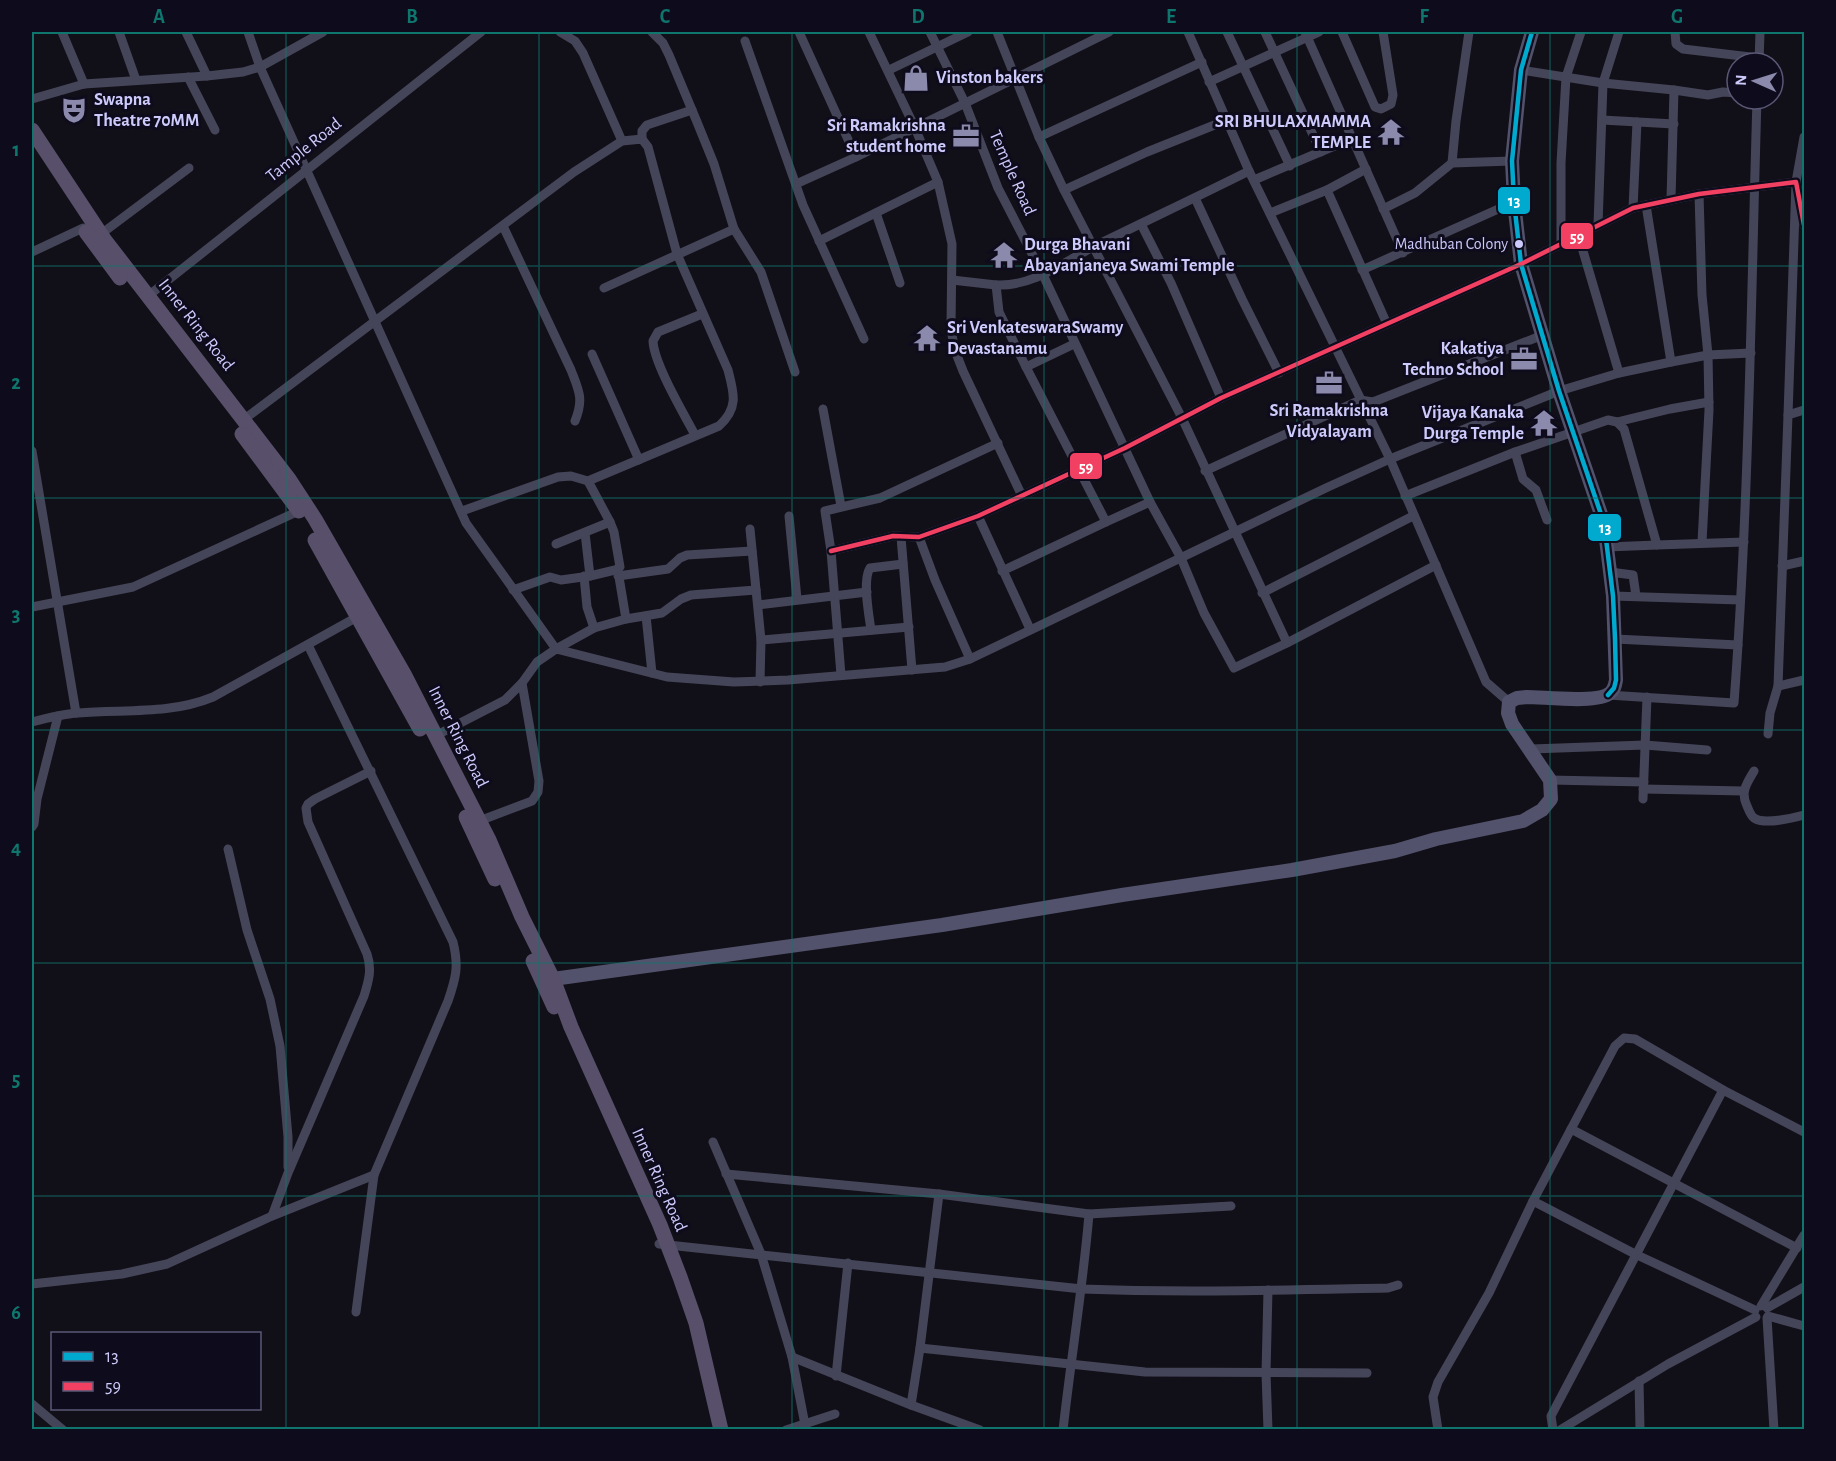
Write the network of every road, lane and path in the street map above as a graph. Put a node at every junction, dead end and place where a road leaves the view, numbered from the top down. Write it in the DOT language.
graph roads {
  1 [pos="62,32"];
  2 [pos="119,32"];
  3 [pos="186,32"];
  4 [pos="248,32"];
  5 [pos="323,32"];
  6 [pos="481,32"];
  7 [pos="560,32"];
  8 [pos="652,32"];
  9 [pos="799,32"];
  10 [pos="869,32"];
  11 [pos="930,32"];
  12 [pos="968,32"];
  13 [pos="997,32"];
  14 [pos="1109,32"];
  15 [pos="1188,32"];
  16 [pos="1227,32"];
  17 [pos="1265,32"];
  18 [pos="1318,32"];
  19 [pos="1342,32"];
  20 [pos="1383,32"];
  21 [pos="1469,32"];
  22 [pos="1532,32"];
  23 [pos="1581,32"];
  24 [pos="1619,32"];
  25 [pos="1676,32"];
  26 [pos="1760,32"];
  27 [pos="1306,34"];
  28 [pos="745,41"];
  29 [pos="937,46"];
  30 [pos="1274,51"];
  31 [pos="1759,51"];
  32 [pos="1725,55"];
  33 [pos="1202,62"];
  34 [pos="1243,66"];
  35 [pos="260,67"];
  36 [pos="889,70"];
  37 [pos="1521,70"];
  38 [pos="188,76"];
  39 [pos="207,76"];
  40 [pos="1015,77"];
  41 [pos="1566,77"];
  42 [pos="136,80"];
  43 [pos="1209,82"];
  44 [pos="1603,83"];
  45 [pos="84,84"];
  46 [pos="1674,90"];
  47 [pos="1725,92"];
  48 [pos="32,99"];
  49 [pos="965,103"];
  50 [pos="692,110"];
  51 [pos="1757,111"];
  52 [pos="1227,120"];
  53 [pos="1602,120"];
  54 [pos="1637,122"];
  55 [pos="1674,124"];
  56 [pos="915,128"];
  57 [pos="214,129"];
  58 [pos="32,130"];
  59 [pos="1040,137"];
  60 [pos="1804,137"];
  61 [pos="642,139"];
  62 [pos="1351,139"];
  63 [pos="622,141"];
  64 [pos="32,147"];
  65 [pos="1320,152"];
  66 [pos="856,157"];
  67 [pos="1512,161"];
  68 [pos="1452,163"];
  69 [pos="1290,166"];
  70 [pos="189,168"];
  71 [pos="308,168"];
  72 [pos="1366,169"];
  73 [pos="1249,171"];
  74 [pos="1254,180"];
  75 [pos="938,182"];
  76 [pos="1796,182"];
  77 [pos="796,184"];
  78 [pos="1754,186"];
  79 [pos="1064,190"];
  80 [pos="1327,190"];
  81 [pos="1699,194"];
  82 [pos="1195,198"];
  83 [pos="1671,199"];
  84 [pos="1514,202"];
  85 [pos="1646,205"];
  86 [pos="1633,208"];
  87 [pos="1383,209"];
  88 [pos="876,213"];
  89 [pos="1270,213"];
  90 [pos="1141,224"];
  91 [pos="1598,225"];
  92 [pos="1804,225"];
  93 [pos="503,226"];
  94 [pos="83,228"];
  95 [pos="734,228"];
  96 [pos="100,234"];
  97 [pos="1578,234"];
  98 [pos="819,241"];
  99 [pos="1561,244"];
  100 [pos="1094,247"];
  101 [pos="32,252"];
  102 [pos="1403,253"];
  103 [pos="677,254"];
  104 [pos="1521,264"];
  105 [pos="1362,270"];
  106 [pos="1043,275"];
  107 [pos="952,280"];
  108 [pos="900,283"];
  109 [pos="996,285"];
  110 [pos="604,288"];
  111 [pos="148,296"];
  112 [pos="702,314"];
  113 [pos="376,320"];
  114 [pos="1387,324"];
  115 [pos="1543,335"];
  116 [pos="864,339"];
  117 [pos="1074,344"];
  118 [pos="1336,347"];
  119 [pos="1751,353"];
  120 [pos="592,354"];
  121 [pos="1707,355"];
  122 [pos="1671,362"];
  123 [pos="1026,367"];
  124 [pos="795,372"];
  125 [pos="1279,373"];
  126 [pos="1619,373"];
  127 [pos="1559,391"];
  128 [pos="1221,398"];
  129 [pos="1360,400"];
  130 [pos="1709,402"];
  131 [pos="823,409"];
  132 [pos="1804,410"];
  133 [pos="1788,415"];
  134 [pos="1182,418"];
  135 [pos="243,420"];
  136 [pos="575,421"];
  137 [pos="1617,422"];
  138 [pos="1573,431"];
  139 [pos="695,435"];
  140 [pos="998,443"];
  141 [pos="1125,448"];
  142 [pos="32,451"];
  143 [pos="1515,452"];
  144 [pos="1390,459"];
  145 [pos="639,460"];
  146 [pos="1078,470"];
  147 [pos="1206,471"];
  148 [pos="588,481"];
  149 [pos="1022,496"];
  150 [pos="1405,496"];
  151 [pos="1150,502"];
  152 [pos="841,506"];
  153 [pos="303,508"];
  154 [pos="42,510"];
  155 [pos="32,511"];
  156 [pos="462,511"];
  157 [pos="789,516"];
  158 [pos="978,516"];
  159 [pos="1413,516"];
  160 [pos="1547,520"];
  161 [pos="610,522"];
  162 [pos="1106,522"];
  163 [pos="750,529"];
  164 [pos="1235,531"];
  165 [pos="585,533"];
  166 [pos="901,537"];
  167 [pos="919,537"];
  168 [pos="1702,542"];
  169 [pos="1744,542"];
  170 [pos="556,544"];
  171 [pos="1656,544"];
  172 [pos="1607,548"];
  173 [pos="831,550"];
  174 [pos="752,551"];
  175 [pos="1181,558"];
  176 [pos="1804,561"];
  177 [pos="903,564"];
  178 [pos="1436,565"];
  179 [pos="1782,566"];
  180 [pos="1002,571"];
  181 [pos="1610,572"];
  182 [pos="618,573"];
  183 [pos="587,576"];
  184 [pos="513,590"];
  185 [pos="756,590"];
  186 [pos="867,592"];
  187 [pos="1262,593"];
  188 [pos="1613,596"];
  189 [pos="834,597"];
  190 [pos="1636,597"];
  191 [pos="797,599"];
  192 [pos="1740,600"];
  193 [pos="57,601"];
  194 [pos="758,605"];
  195 [pos="32,607"];
  196 [pos="358,616"];
  197 [pos="646,616"];
  198 [pos="626,619"];
  199 [pos="909,627"];
  200 [pos="594,628"];
  201 [pos="1030,629"];
  202 [pos="871,630"];
  203 [pos="836,633"];
  204 [pos="1615,639"];
  205 [pos="761,640"];
  206 [pos="1287,644"];
  207 [pos="308,645"];
  208 [pos="1738,645"];
  209 [pos="556,650"];
  210 [pos="970,659"];
  211 [pos="912,670"];
  212 [pos="652,673"];
  213 [pos="841,675"];
  214 [pos="1804,680"];
  215 [pos="760,681"];
  216 [pos="522,683"];
  217 [pos="1778,686"];
  218 [pos="1608,695"];
  219 [pos="1647,697"];
  220 [pos="1509,702"];
  221 [pos="76,713"];
  222 [pos="58,716"];
  223 [pos="32,722"];
  224 [pos="1768,734"];
  225 [pos="435,736"];
  226 [pos="1645,745"];
  227 [pos="1531,749"];
  228 [pos="1707,750"];
  229 [pos="371,771"];
  230 [pos="1754,771"];
  231 [pos="1550,780"];
  232 [pos="1643,790"];
  233 [pos="1744,791"];
  234 [pos="1804,815"];
  235 [pos="479,821"];
  236 [pos="32,827"];
  237 [pos="228,849"];
  238 [pos="547,978"];
  239 [pos="1723,1090"];
  240 [pos="1571,1130"];
  241 [pos="1804,1132"];
  242 [pos="713,1142"];
  243 [pos="288,1173"];
  244 [pos="726,1174"];
  245 [pos="374,1175"];
  246 [pos="1673,1183"];
  247 [pos="939,1194"];
  248 [pos="1533,1201"];
  249 [pos="1231,1206"];
  250 [pos="1089,1214"];
  251 [pos="272,1216"];
  252 [pos="1804,1235"];
  253 [pos="663,1244"];
  254 [pos="1797,1248"];
  255 [pos="761,1254"];
  256 [pos="1635,1254"];
  257 [pos="848,1263"];
  258 [pos="929,1274"];
  259 [pos="32,1284"];
  260 [pos="1398,1285"];
  261 [pos="1804,1287"];
  262 [pos="1082,1289"];
  263 [pos="1268,1290"];
  264 [pos="356,1312"];
  265 [pos="1762,1313"];
  266 [pos="1804,1326"];
  267 [pos="920,1348"];
  268 [pos="792,1357"];
  269 [pos="1070,1364"];
  270 [pos="1266,1373"];
  271 [pos="1367,1373"];
  272 [pos="836,1376"];
  273 [pos="1639,1381"];
  274 [pos="32,1404"];
  275 [pos="911,1405"];
  276 [pos="835,1414"];
  277 [pos="806,1427"];
  278 [pos="63,1430"];
  279 [pos="714,1430"];
  280 [pos="721,1430"];
  281 [pos="786,1430"];
  282 [pos="980,1430"];
  283 [pos="1063,1430"];
  284 [pos="1268,1430"];
  285 [pos="1438,1430"];
  286 [pos="1553,1430"];
  287 [pos="1560,1430"];
  288 [pos="1640,1430"];
  289 [pos="1774,1430"];
  1 -- 45 [label="street"];
  2 -- 42 [label="street"];
  3 -- 39 [label="street"];
  4 -- 35 [label="street"];
  5 -- 35 [label="street"];
  6 -- 71 [label="street, Tample Road"];
  7 -- 63 [label="street"];
  8 -- 50 [label="street"];
  9 -- 66 [label="street"];
  10 -- 36 [label="street"];
  11 -- 29 [label="street, Temple Road"];
  12 -- 29 [label="street"];
  13 -- 40 [label="street"];
  14 -- 40 [label="street"];
  15 -- 33 [label="street"];
  16 -- 34 [label="street"];
  17 -- 30 [label="street"];
  18 -- 27 [label="street"];
  19 -- 20 [label="street"];
  21 -- 68 [label="street"];
  22 -- 37 [label="street"];
  23 -- 41 [label="street"];
  24 -- 44 [label="street"];
  25 -- 32 [label="street"];
  26 -- 31 [label="street"];
  27 -- 30 [label="street"];
  27 -- 62 [label="street"];
  28 -- 77 [label="street"];
  29 -- 36 [label="street"];
  29 -- 49 [label="street, Temple Road"];
  30 -- 34 [label="street"];
  30 -- 65 [label="street"];
  33 -- 43 [label="street"];
  33 -- 59 [label="street"];
  34 -- 43 [label="street"];
  34 -- 69 [label="street"];
  35 -- 39 [label="street"];
  35 -- 71 [label="street"];
  36 -- 56 [label="street"];
  37 -- 41 [label="street"];
  37 -- 67 [label="street"];
  38 -- 39 [label="street"];
  38 -- 42 [label="street"];
  38 -- 57 [label="street"];
  40 -- 49 [label="street"];
  40 -- 59 [label="street"];
  41 -- 44 [label="street"];
  41 -- 99 [label="street"];
  42 -- 45 [label="street"];
  43 -- 52 [label="street"];
  44 -- 46 [label="street"];
  44 -- 53 [label="street"];
  45 -- 48 [label="street"];
  46 -- 47 [label="street"];
  46 -- 55 [label="street"];
  49 -- 56 [label="street"];
  49 -- 106 [label="street, Temple Road"];
  50 -- 61 [label="street"];
  50 -- 95 [label="street"];
  51 -- 78 [label="street"];
  52 -- 73 [label="street"];
  52 -- 79 [label="street"];
  53 -- 54 [label="street"];
  53 -- 91 [label="street"];
  54 -- 55 [label="street"];
  54 -- 86 [label="street"];
  55 -- 83 [label="street"];
  56 -- 66 [label="street"];
  56 -- 75 [label="street"];
  58 -- 96 [label="main road, Inner Ring Road"];
  59 -- 79 [label="street"];
  60 -- 76 [label="street"];
  61 -- 63 [label="street"];
  61 -- 103 [label="street"];
  62 -- 65 [label="street"];
  62 -- 72 [label="street"];
  63 -- 93 [label="street"];
  64 -- 94 [label="main road, Inner Ring Road"];
  65 -- 69 [label="street"];
  66 -- 77 [label="street"];
  67 -- 68 [label="street"];
  67 -- 84 [label="street"];
  68 -- 87 [label="street"];
  69 -- 74 [label="street"];
  70 -- 96 [label="street"];
  71 -- 111 [label="street, Tample Road"];
  71 -- 113 [label="street"];
  72 -- 80 [label="street"];
  72 -- 87 [label="street"];
  73 -- 74 [label="street"];
  73 -- 82 [label="street"];
  74 -- 89 [label="street"];
  75 -- 88 [label="street"];
  75 -- 107 [label="street"];
  76 -- 78 [label="street"];
  76 -- 92 [label="street"];
  76 -- 133 [label="street"];
  77 -- 98 [label="street"];
  78 -- 81 [label="street"];
  78 -- 119 [label="street"];
  79 -- 100 [label="street"];
  80 -- 89 [label="street"];
  80 -- 105 [label="street"];
  81 -- 83 [label="street"];
  81 -- 121 [label="street"];
  82 -- 90 [label="street"];
  82 -- 125 [label="street"];
  83 -- 85 [label="street"];
  84 -- 102 [label="street"];
  84 -- 104 [label="street"];
  85 -- 86 [label="street"];
  85 -- 122 [label="street"];
  86 -- 91 [label="street"];
  87 -- 102 [label="street"];
  88 -- 98 [label="street"];
  88 -- 108 [label="street"];
  89 -- 118 [label="street"];
  90 -- 100 [label="street"];
  90 -- 128 [label="street"];
  91 -- 97 [label="street"];
  93 -- 113 [label="street"];
  93 -- 136 [label="street"];
  94 -- 101 [label="street"];
  94 -- 153 [label="main road, Inner Ring Road"];
  95 -- 103 [label="street"];
  95 -- 124 [label="street"];
  96 -- 111 [label="main road, Inner Ring Road"];
  97 -- 99 [label="street"];
  97 -- 126 [label="street"];
  98 -- 116 [label="street"];
  99 -- 104 [label="street"];
  100 -- 106 [label="street"];
  100 -- 134 [label="street"];
  102 -- 105 [label="street"];
  103 -- 110 [label="street"];
  103 -- 112 [label="street"];
  104 -- 114 [label="street"];
  104 -- 115 [label="street"];
  105 -- 114 [label="street"];
  106 -- 109 [label="street"];
  106 -- 117 [label="street, Temple Road"];
  107 -- 109 [label="street"];
  107 -- 140 [label="street"];
  109 -- 123 [label="street"];
  111 -- 135 [label="main road, Inner Ring Road"];
  112 -- 139 [label="street"];
  112 -- 139 [label="street"];
  113 -- 135 [label="street"];
  113 -- 156 [label="street"];
  114 -- 118 [label="street"];
  115 -- 127 [label="street"];
  115 -- 129 [label="street"];
  117 -- 123 [label="street"];
  117 -- 141 [label="street, Temple Road"];
  118 -- 125 [label="street"];
  118 -- 129 [label="street"];
  119 -- 121 [label="street"];
  119 -- 169 [label="street"];
  120 -- 145 [label="street"];
  121 -- 122 [label="street"];
  121 -- 130 [label="street"];
  122 -- 126 [label="street"];
  123 -- 146 [label="street"];
  125 -- 128 [label="street"];
  126 -- 127 [label="street"];
  127 -- 138 [label="street"];
  127 -- 144 [label="street"];
  128 -- 134 [label="street"];
  129 -- 144 [label="street"];
  129 -- 147 [label="street"];
  130 -- 137 [label="street"];
  130 -- 168 [label="street"];
  131 -- 152 [label="street"];
  132 -- 133 [label="street"];
  133 -- 179 [label="street"];
  134 -- 141 [label="street"];
  134 -- 147 [label="street"];
  135 -- 153 [label="main road, Inner Ring Road"];
  137 -- 138 [label="street"];
  137 -- 171 [label="street"];
  138 -- 143 [label="street"];
  138 -- 172 [label="street"];
  139 -- 145 [label="street"];
  140 -- 149 [label="street"];
  140 -- 152 [label="street"];
  141 -- 146 [label="street"];
  141 -- 151 [label="street, Temple Road"];
  142 -- 154 [label="street"];
  143 -- 150 [label="street"];
  143 -- 160 [label="street"];
  144 -- 150 [label="street"];
  144 -- 164 [label="street"];
  145 -- 148 [label="street"];
  146 -- 149 [label="street"];
  146 -- 162 [label="street"];
  147 -- 164 [label="street"];
  148 -- 156 [label="street"];
  148 -- 161 [label="street"];
  149 -- 158 [label="street"];
  150 -- 159 [label="street"];
  151 -- 162 [label="street"];
  151 -- 175 [label="street, Temple Road"];
  152 -- 173 [label="street"];
  153 -- 193 [label="street"];
  153 -- 196 [label="main road, Inner Ring Road"];
  153 -- 225 [label="main road, Inner Ring Road"];
  154 -- 155 [label="street"];
  154 -- 193 [label="street"];
  156 -- 184 [label="street"];
  157 -- 191 [label="street"];
  158 -- 167 [label="street"];
  158 -- 180 [label="street"];
  159 -- 178 [label="street"];
  159 -- 187 [label="street"];
  161 -- 165 [label="street"];
  161 -- 182 [label="street"];
  162 -- 180 [label="street"];
  163 -- 174 [label="street"];
  164 -- 175 [label="street"];
  164 -- 187 [label="street"];
  165 -- 170 [label="street"];
  165 -- 183 [label="street"];
  166 -- 167 [label="street"];
  166 -- 173 [label="street"];
  166 -- 177 [label="street"];
  167 -- 210 [label="street"];
  168 -- 169 [label="street"];
  168 -- 171 [label="street"];
  169 -- 192 [label="street"];
  171 -- 172 [label="street"];
  172 -- 181 [label="street"];
  173 -- 189 [label="street"];
  174 -- 182 [label="street"];
  174 -- 185 [label="street"];
  175 -- 201 [label="street"];
  175 -- 206 [label="street, Temple Road"];
  176 -- 179 [label="street"];
  177 -- 186 [label="street"];
  177 -- 199 [label="street"];
  178 -- 206 [label="street"];
  178 -- 220 [label="street"];
  179 -- 217 [label="street"];
  180 -- 201 [label="street"];
  181 -- 188 [label="street"];
  181 -- 190 [label="street"];
  182 -- 183 [label="street"];
  182 -- 198 [label="street"];
  183 -- 184 [label="street"];
  183 -- 200 [label="street"];
  184 -- 209 [label="street"];
  185 -- 194 [label="street"];
  185 -- 197 [label="street"];
  186 -- 189 [label="street"];
  186 -- 202 [label="street"];
  187 -- 206 [label="street"];
  188 -- 190 [label="street"];
  188 -- 204 [label="street"];
  189 -- 191 [label="street"];
  189 -- 203 [label="street"];
  190 -- 192 [label="street"];
  191 -- 194 [label="street"];
  192 -- 208 [label="street"];
  193 -- 195 [label="street"];
  193 -- 221 [label="street"];
  194 -- 205 [label="street"];
  196 -- 207 [label="street"];
  196 -- 238 [label="main road, Inner Ring Road"];
  197 -- 198 [label="street"];
  197 -- 212 [label="street"];
  198 -- 200 [label="street"];
  199 -- 202 [label="street"];
  199 -- 211 [label="street"];
  200 -- 209 [label="street"];
  201 -- 210 [label="street"];
  202 -- 203 [label="street"];
  203 -- 205 [label="street"];
  203 -- 213 [label="street"];
  204 -- 208 [label="street"];
  204 -- 218 [label="street"];
  205 -- 215 [label="street"];
  207 -- 221 [label="street"];
  207 -- 229 [label="street"];
  208 -- 219 [label="street"];
  209 -- 212 [label="street"];
  209 -- 216 [label="street"];
  210 -- 211 [label="street"];
  211 -- 213 [label="street"];
  212 -- 215 [label="street"];
  213 -- 215 [label="street"];
  214 -- 217 [label="street"];
  216 -- 225 [label="street"];
  216 -- 235 [label="street"];
  217 -- 224 [label="street"];
  218 -- 219 [label="street"];
  218 -- 220 [label="street"];
  219 -- 226 [label="street"];
  220 -- 227 [label="street"];
  221 -- 222 [label="street"];
  222 -- 223 [label="street"];
  222 -- 236 [label="street"];
  225 -- 235 [label="main road, Inner Ring Road"];
  226 -- 227 [label="street"];
  226 -- 228 [label="street"];
  226 -- 232 [label="street"];
  227 -- 231 [label="street"];
  229 -- 243 [label="street"];
  229 -- 245 [label="street"];
  230 -- 233 [label="street"];
  231 -- 232 [label="street"];
  231 -- 238 [label="street"];
  232 -- 233 [label="street"];
  233 -- 234 [label="street"];
  235 -- 238 [label="main road, Inner Ring Road"];
  237 -- 243 [label="street"];
  238 -- 253 [label="main road, Inner Ring Road"];
  239 -- 240 [label="street"];
  239 -- 241 [label="street"];
  239 -- 246 [label="street"];
  240 -- 246 [label="street"];
  240 -- 248 [label="street"];
  242 -- 244 [label="street"];
  243 -- 251 [label="street"];
  244 -- 247 [label="street"];
  244 -- 255 [label="street"];
  245 -- 251 [label="street"];
  245 -- 264 [label="street"];
  246 -- 254 [label="street"];
  246 -- 256 [label="street"];
  247 -- 250 [label="street"];
  247 -- 258 [label="street"];
  248 -- 256 [label="street"];
  248 -- 285 [label="street"];
  249 -- 250 [label="street"];
  250 -- 262 [label="street"];
  251 -- 259 [label="street"];
  252 -- 254 [label="street"];
  253 -- 255 [label="street"];
  253 -- 279 [label="main road, Inner Ring Road"];
  253 -- 280 [label="main road, Inner Ring Road"];
  254 -- 265 [label="street"];
  255 -- 257 [label="street"];
  255 -- 268 [label="street"];
  256 -- 265 [label="street"];
  256 -- 286 [label="street"];
  257 -- 258 [label="street"];
  257 -- 272 [label="street"];
  258 -- 262 [label="street"];
  258 -- 267 [label="street"];
  260 -- 263 [label="street"];
  261 -- 265 [label="street"];
  262 -- 263 [label="street"];
  262 -- 269 [label="street"];
  263 -- 270 [label="street"];
  265 -- 266 [label="street"];
  265 -- 273 [label="street"];
  265 -- 289 [label="street"];
  267 -- 269 [label="street"];
  267 -- 275 [label="street"];
  268 -- 272 [label="street"];
  268 -- 277 [label="street"];
  269 -- 270 [label="street"];
  269 -- 283 [label="street"];
  270 -- 271 [label="street"];
  270 -- 284 [label="street"];
  272 -- 275 [label="street"];
  273 -- 287 [label="street"];
  273 -- 288 [label="street"];
  274 -- 278 [label="street"];
  275 -- 282 [label="street"];
  276 -- 277 [label="street"];
  277 -- 281 [label="street"];
}
